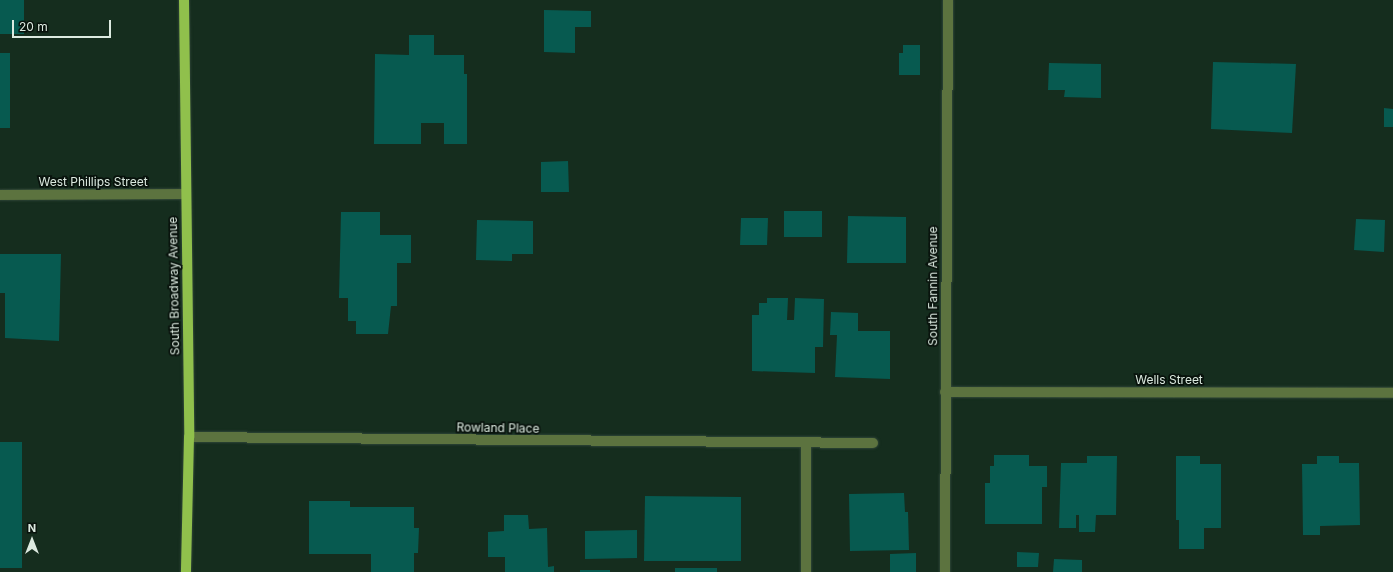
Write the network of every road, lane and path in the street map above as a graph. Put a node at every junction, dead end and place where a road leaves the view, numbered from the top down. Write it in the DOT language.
graph roads {
  1 [pos="184,0"];
  2 [pos="948,0"];
  3 [pos="185,194"];
  4 [pos="0,195"];
  5 [pos="946,392"];
  6 [pos="1393,393"];
  7 [pos="189,437"];
  8 [pos="873,443"];
  9 [pos="806,444"];
  10 [pos="186,572"];
  11 [pos="806,572"];
  12 [pos="945,572"];
  1 -- 3 [label="main road, South Broadway Avenue"];
  2 -- 5 [label="street, South Fannin Avenue"];
  3 -- 4 [label="street, West Phillips Street"];
  3 -- 7 [label="main road, South Broadway Avenue"];
  5 -- 6 [label="street, Wells Street"];
  5 -- 12 [label="street, South Fannin Avenue"];
  7 -- 9 [label="street, Rowland Place"];
  7 -- 10 [label="main road, South Broadway Avenue"];
  8 -- 9 [label="street, Rowland Place"];
  9 -- 11 [label="street"];
}
